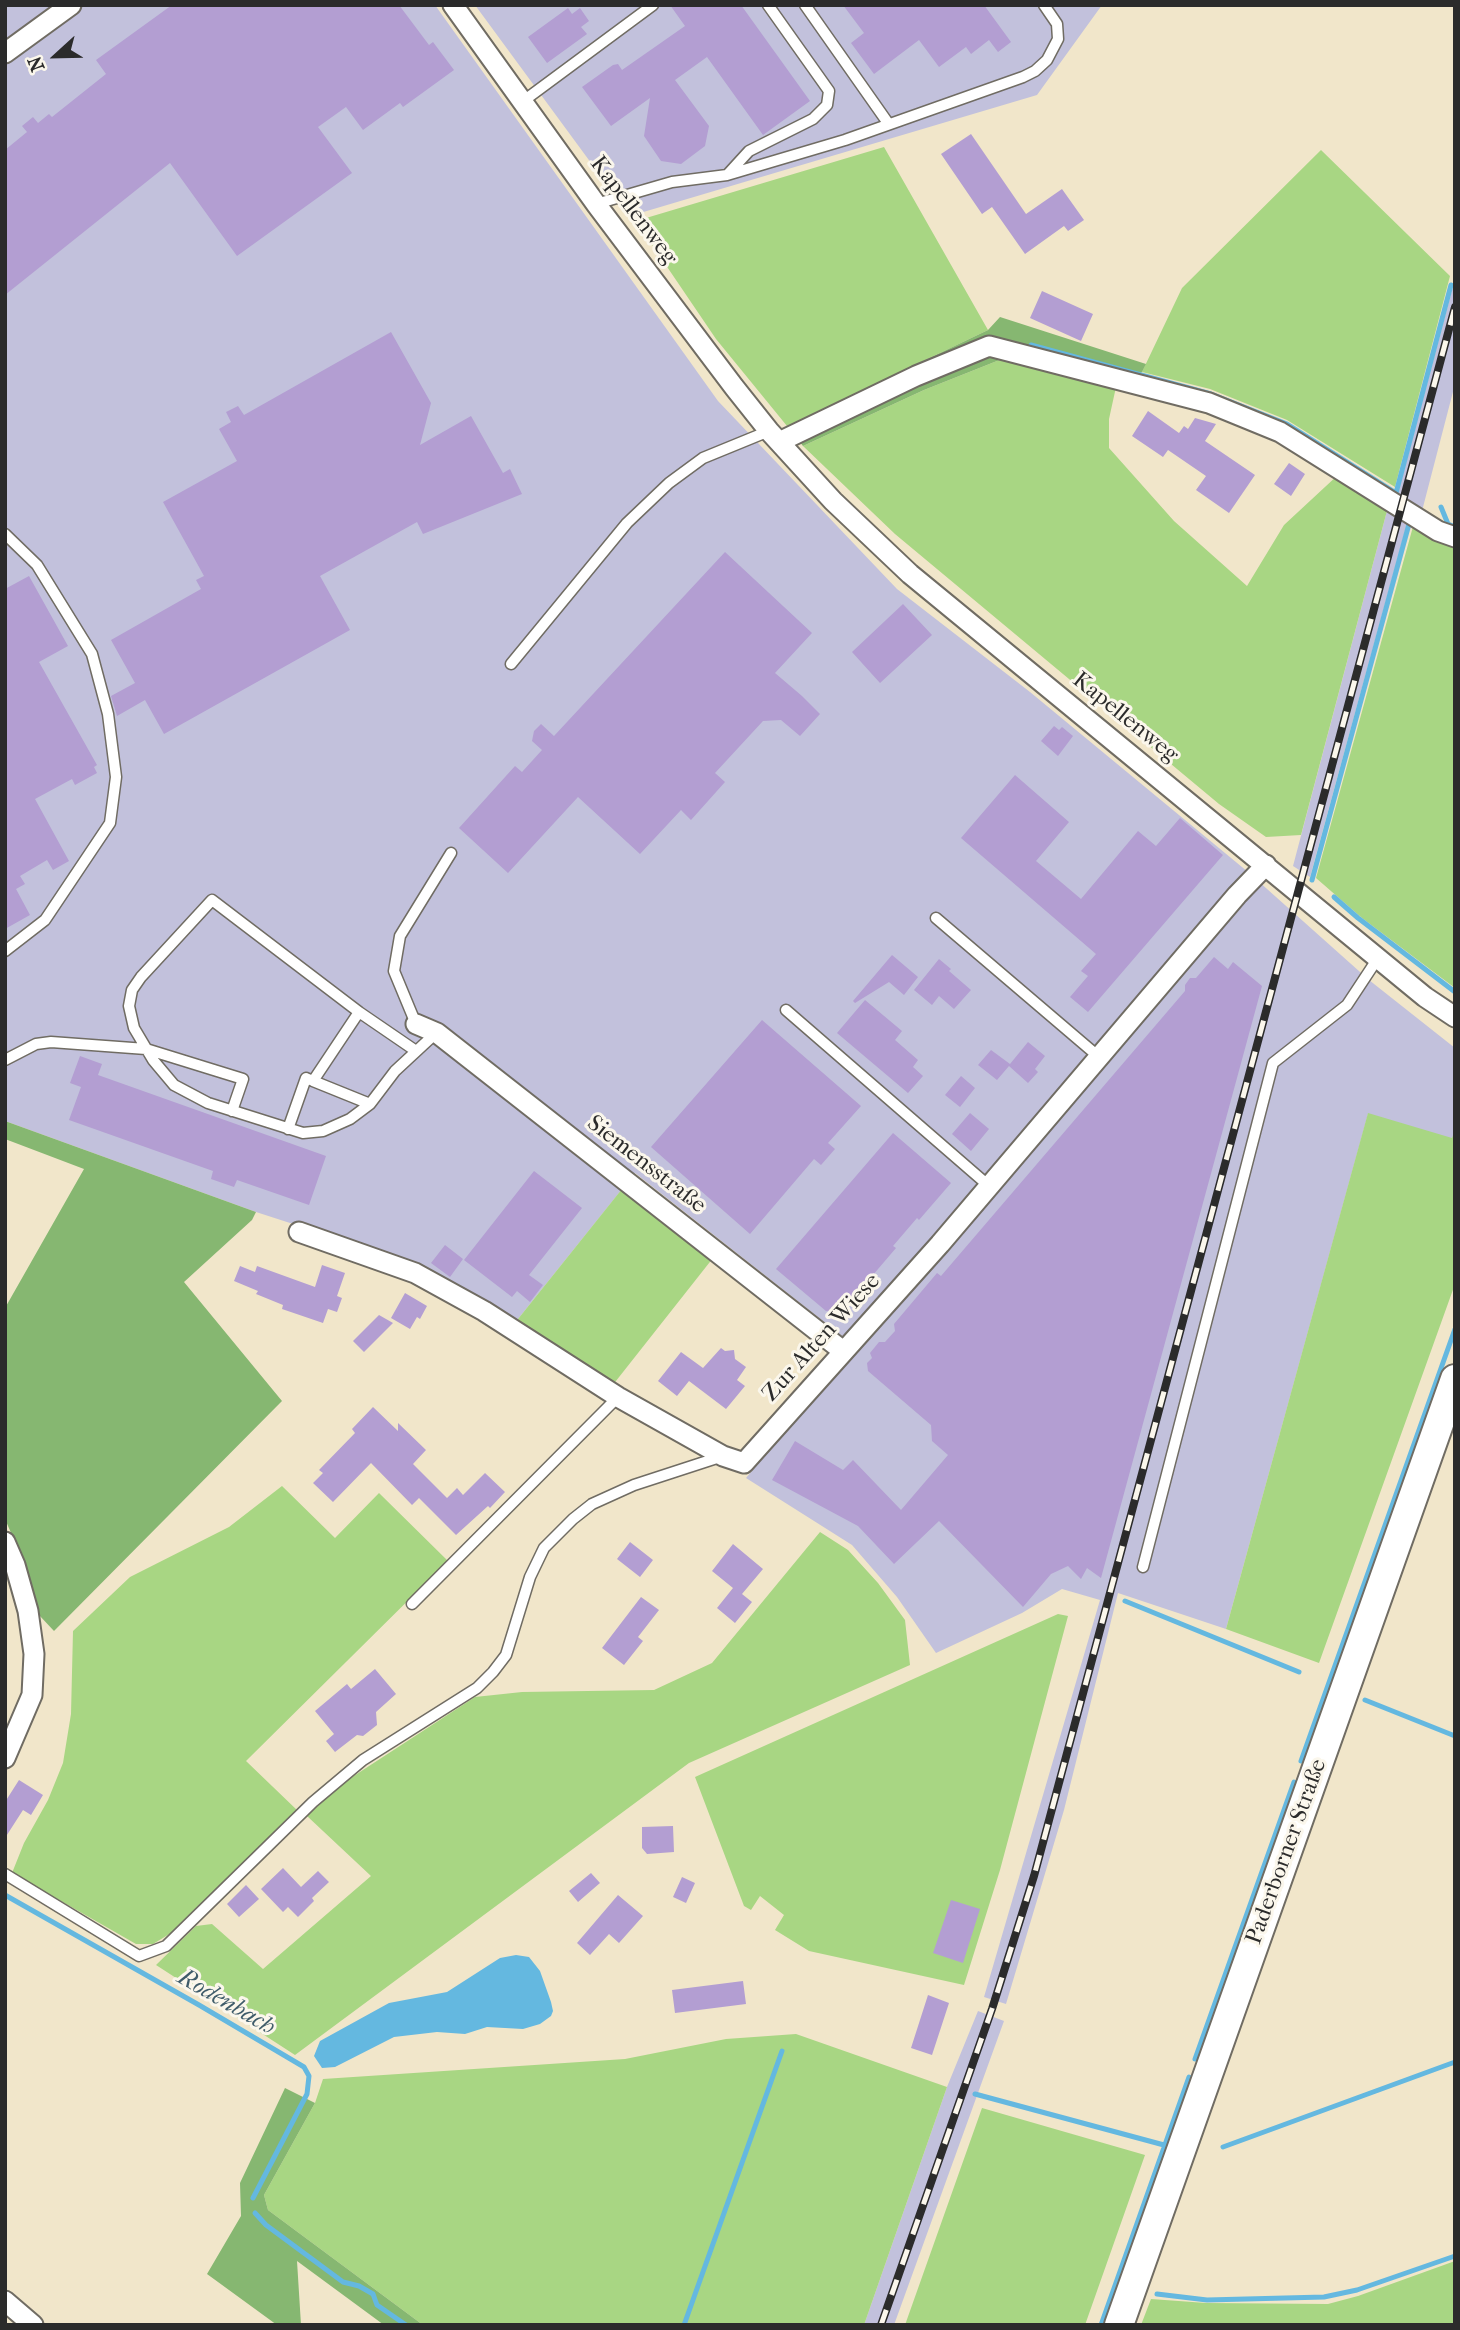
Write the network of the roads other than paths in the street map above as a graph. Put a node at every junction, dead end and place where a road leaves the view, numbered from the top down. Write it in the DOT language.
graph roads {
  1 [pos="71,5"];
  2 [pos="453,5"];
  3 [pos="653,5"];
  4 [pos="768,5"];
  5 [pos="805,5"];
  6 [pos="1044,5"];
  7 [pos="5,53"];
  8 [pos="522,102"];
  9 [pos="888,123"];
  10 [pos="727,175"];
  11 [pos="596,204"];
  12 [pos="774,436"];
  13 [pos="5,534"];
  14 [pos="1455,537"];
  15 [pos="511,664"];
  16 [pos="451,853"];
  17 [pos="1266,865"];
  18 [pos="936,918"];
  19 [pos="5,951"];
  20 [pos="1378,958"];
  21 [pos="786,1010"];
  22 [pos="359,1012"];
  23 [pos="1455,1017"];
  24 [pos="416,1024"];
  25 [pos="437,1032"];
  26 [pos="146,1049"];
  27 [pos="416,1051"];
  28 [pos="1099,1057"];
  29 [pos="5,1060"];
  30 [pos="313,1081"];
  31 [pos="370,1104"];
  32 [pos="232,1111"];
  33 [pos="288,1129"];
  34 [pos="989,1186"];
  35 [pos="299,1233"];
  36 [pos="843,1351"];
  37 [pos="1455,1379"];
  38 [pos="618,1396"];
  39 [pos="723,1456"];
  40 [pos="5,1542"];
  41 [pos="1143,1567"];
  42 [pos="412,1604"];
  43 [pos="5,1758"];
  44 [pos="5,1874"];
  45 [pos="5,2301"];
  46 [pos="33,2325"];
  47 [pos="1119,2325"];
  1 -- 7 [label="street"];
  2 -- 8 [label="street, Kapellenweg"];
  3 -- 8 [label="lane"];
  4 -- 10 [label="lane"];
  5 -- 9 [label="lane"];
  6 -- 9 [label="lane"];
  8 -- 11 [label="street, Kapellenweg"];
  9 -- 10 [label="lane"];
  10 -- 11 [label="lane"];
  11 -- 12 [label="street, Kapellenweg"];
  12 -- 14 [label="street"];
  12 -- 15 [label="lane"];
  12 -- 17 [label="street, Kapellenweg"];
  13 -- 19 [label="lane"];
  16 -- 24 [label="lane"];
  17 -- 20 [label="street, Kapellenweg"];
  17 -- 28 [label="street, Zur Alten Wiese"];
  18 -- 28 [label="lane"];
  20 -- 23 [label="street, Kapellenweg"];
  20 -- 41 [label="lane"];
  21 -- 34 [label="lane"];
  22 -- 26 [label="lane"];
  22 -- 27 [label="lane"];
  22 -- 30 [label="lane"];
  24 -- 25 [label="street, Siemensstraße"];
  25 -- 27 [label="lane"];
  25 -- 36 [label="street, Siemensstraße"];
  26 -- 29 [label="lane"];
  26 -- 32 [label="lane"];
  26 -- 32 [label="lane"];
  27 -- 31 [label="lane"];
  28 -- 34 [label="street, Zur Alten Wiese"];
  30 -- 31 [label="lane"];
  30 -- 33 [label="lane"];
  31 -- 33 [label="lane"];
  32 -- 33 [label="lane"];
  34 -- 36 [label="street, Zur Alten Wiese"];
  35 -- 38 [label="street"];
  36 -- 39 [label="street, Zur Alten Wiese"];
  37 -- 47 [label="main road, Paderborner Straße"];
  38 -- 39 [label="street"];
  38 -- 42 [label="lane"];
  39 -- 44 [label="lane"];
  40 -- 43 [label="street"];
  45 -- 46 [label="street"];
}
